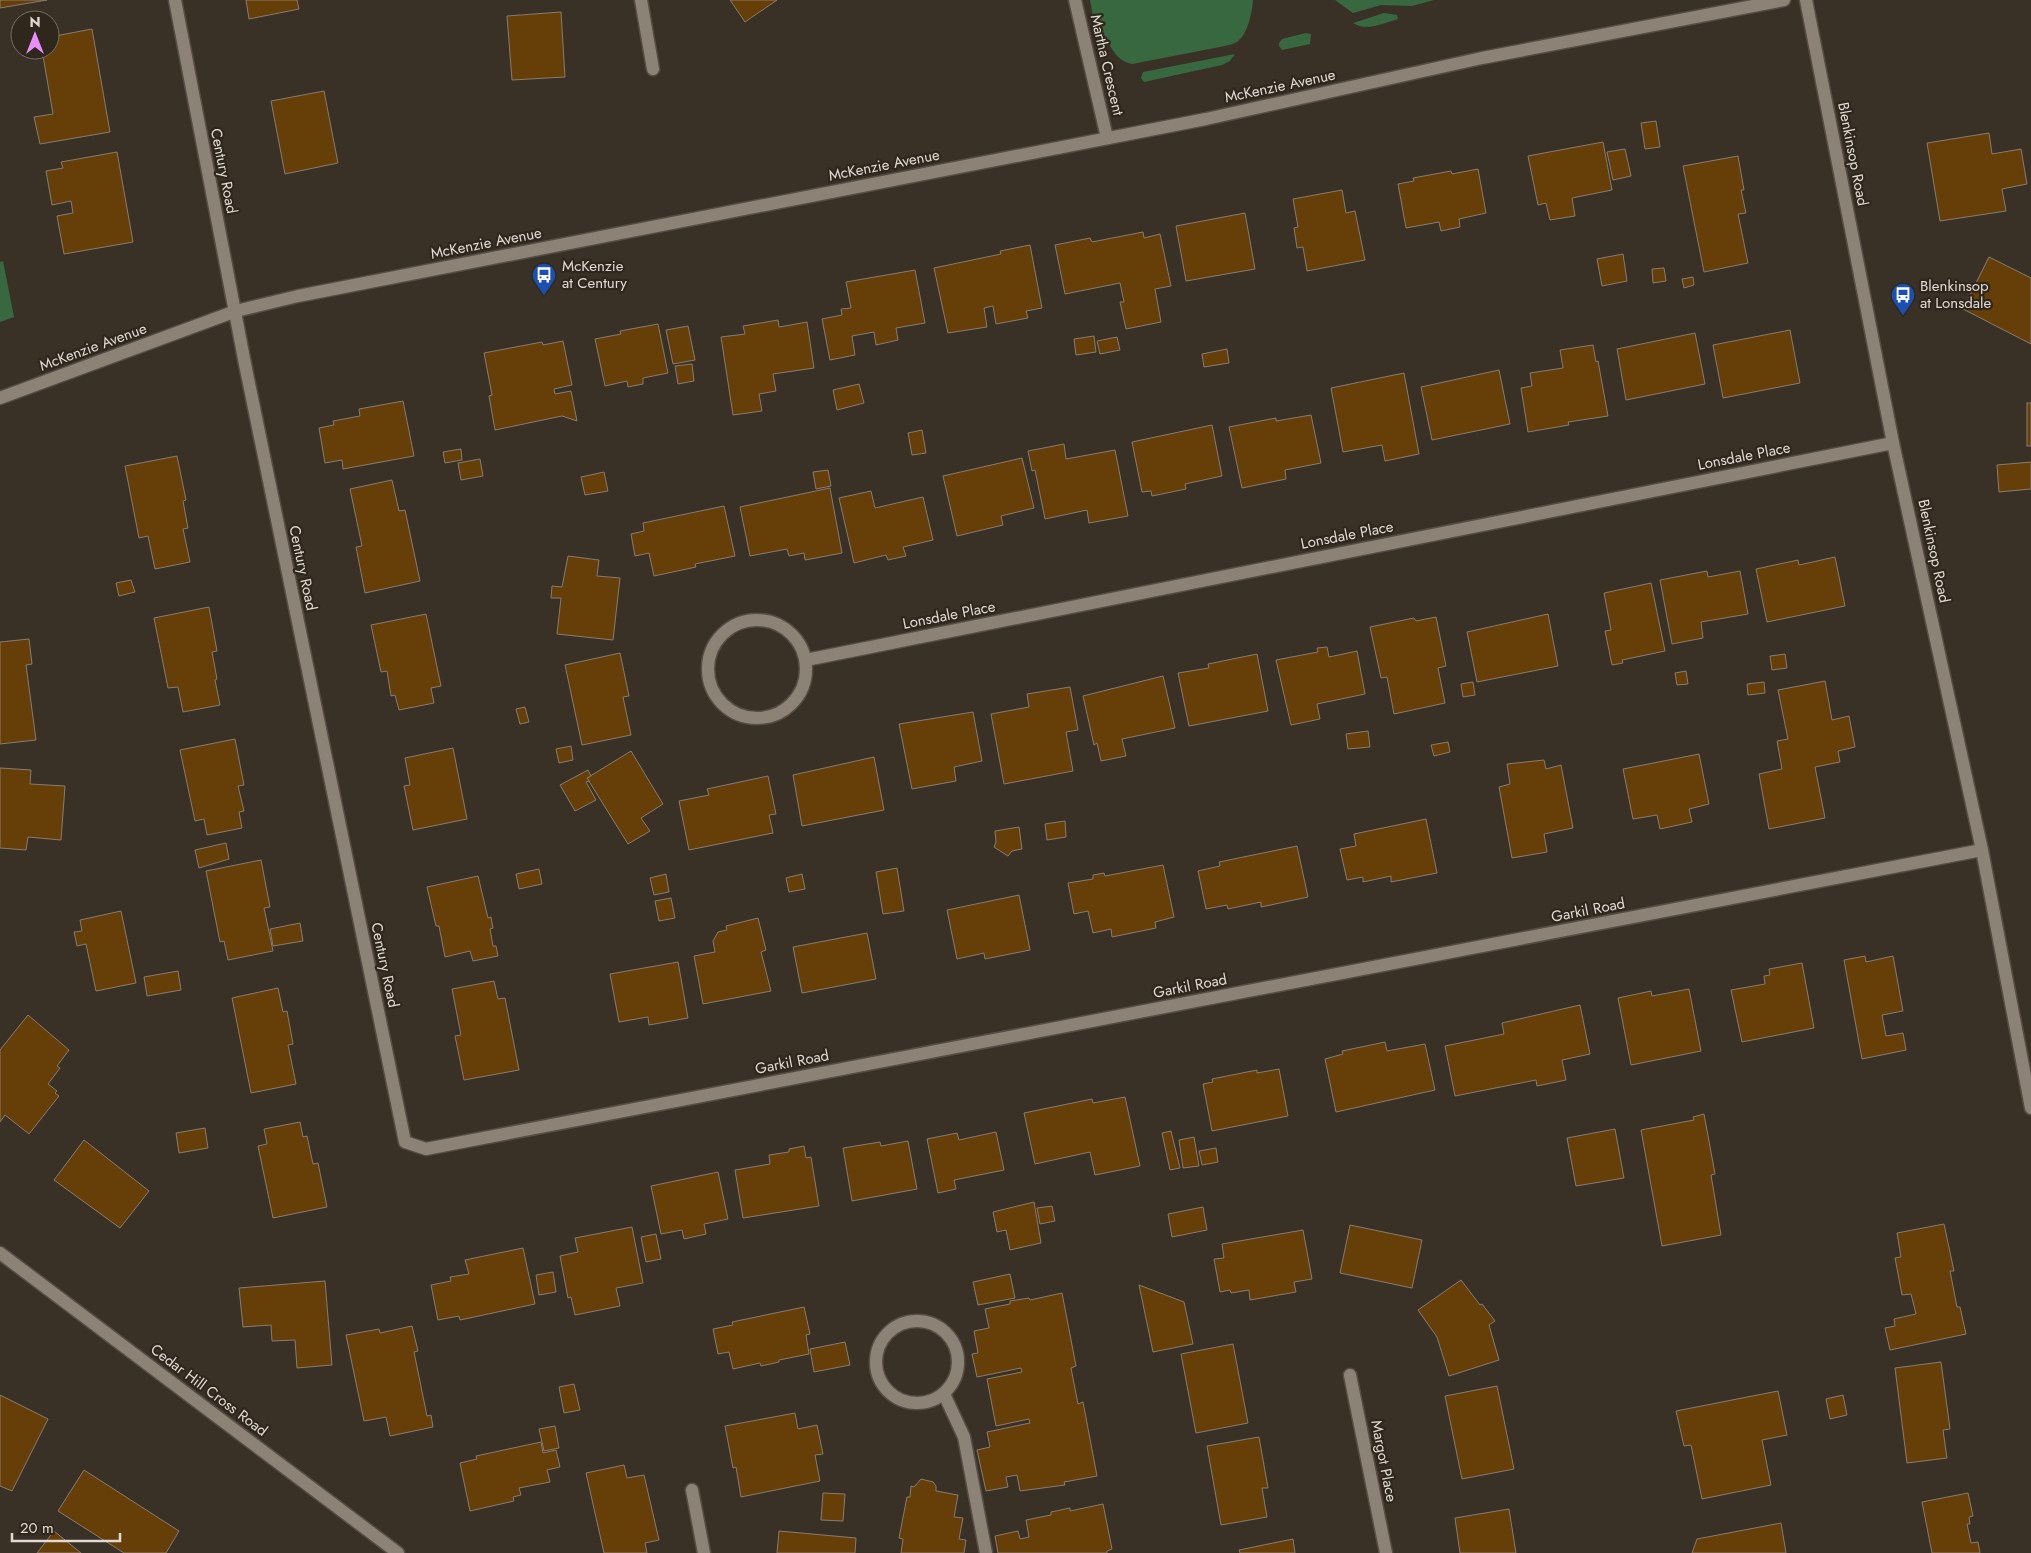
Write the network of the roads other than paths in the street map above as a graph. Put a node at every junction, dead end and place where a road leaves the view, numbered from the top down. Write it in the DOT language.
graph roads {
  1 [pos="174,0"];
  2 [pos="641,0"];
  3 [pos="1075,0"];
  4 [pos="1784,0"];
  5 [pos="1806,0"];
  6 [pos="653,69"];
  7 [pos="1107,138"];
  8 [pos="236,311"];
  9 [pos="0,398"];
  10 [pos="1894,443"];
  11 [pos="806,660"];
  12 [pos="1982,850"];
  13 [pos="2031,1108"];
  14 [pos="405,1142"];
  15 [pos="0,1253"];
  16 [pos="1350,1375"];
  17 [pos="944,1394"];
  18 [pos="692,1490"];
  19 [pos="398,1553"];
  20 [pos="704,1553"];
  21 [pos="986,1553"];
  22 [pos="1386,1553"];
  1 -- 8 [label="street, Century Road"];
  2 -- 6 [label="street"];
  3 -- 7 [label="street, Martha Crescent"];
  4 -- 7 [label="street, McKenzie Avenue"];
  5 -- 10 [label="street, Blenkinsop Road"];
  7 -- 8 [label="street, McKenzie Avenue"];
  8 -- 9 [label="street, McKenzie Avenue"];
  8 -- 14 [label="street, Century Road"];
  10 -- 11 [label="street, Lonsdale Place"];
  10 -- 12 [label="street, Blenkinsop Road"];
  11 -- 11 [label="street"];
  12 -- 13 [label="street, Blenkinsop Road"];
  12 -- 14 [label="street, Garkil Road"];
  15 -- 19 [label="street, Cedar Hill Cross Road"];
  16 -- 22 [label="street, Margot Place"];
  17 -- 17 [label="street"];
  17 -- 21 [label="street"];
  18 -- 20 [label="street"];
}
